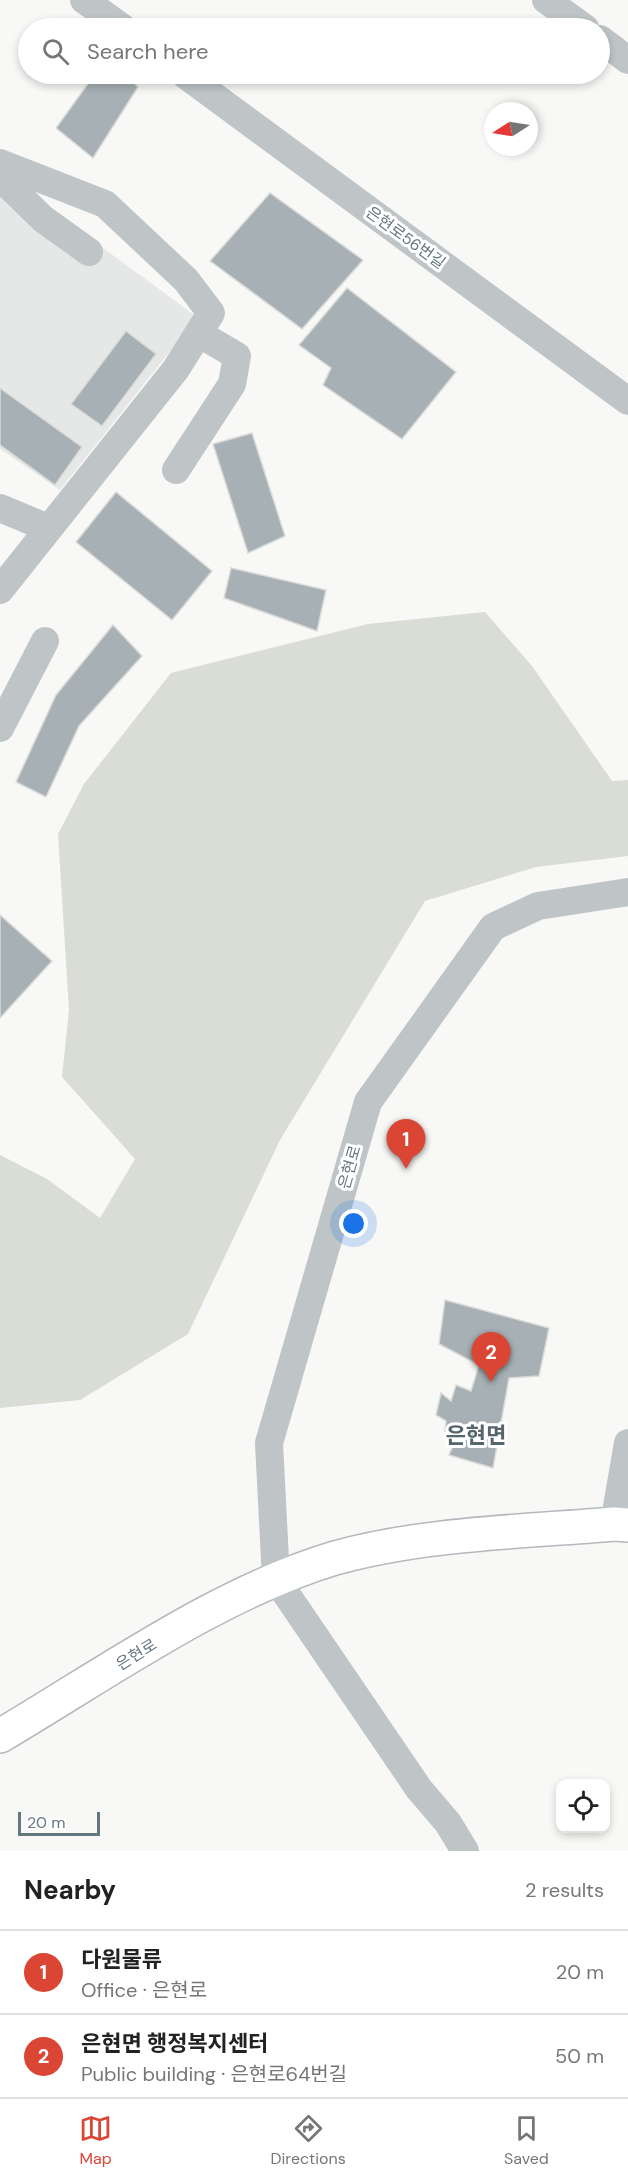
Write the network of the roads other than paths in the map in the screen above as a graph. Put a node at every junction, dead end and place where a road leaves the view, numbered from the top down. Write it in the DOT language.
graph roads {
  1 [pos="84,0"];
  2 [pos="546,0"];
  3 [pos="109,18"];
  4 [pos="571,18"];
  5 [pos="610,46"];
  6 [pos="628,60"];
  7 [pos="198,84"];
  8 [pos="0,163"];
  9 [pos="0,177"];
  10 [pos="89,252"];
  11 [pos="198,333"];
  12 [pos="628,401"];
  13 [pos="176,470"];
  14 [pos="0,507"];
  15 [pos="48,528"];
  16 [pos="0,590"];
  17 [pos="45,641"];
  18 [pos="0,728"];
  19 [pos="628,892"];
  20 [pos="628,1443"];
  21 [pos="621,1525"];
  22 [pos="276,1579"];
  23 [pos="0,1736"];
  24 [pos="465,1851"];
  1 -- 3 [label="street"];
  2 -- 4 [label="street"];
  5 -- 6 [label="street"];
  7 -- 12 [label="street, 은현로56번길"];
  8 -- 11 [label="street"];
  9 -- 10 [label="street"];
  11 -- 13 [label="street"];
  11 -- 15 [label="street"];
  14 -- 15 [label="street"];
  15 -- 16 [label="street"];
  17 -- 18 [label="street"];
  19 -- 22 [label="street, 은현로"];
  20 -- 21 [label="street"];
  21 -- 22 [label="main road, 은현로"];
  22 -- 23 [label="main road, 은현로"];
  22 -- 24 [label="street"];
}
